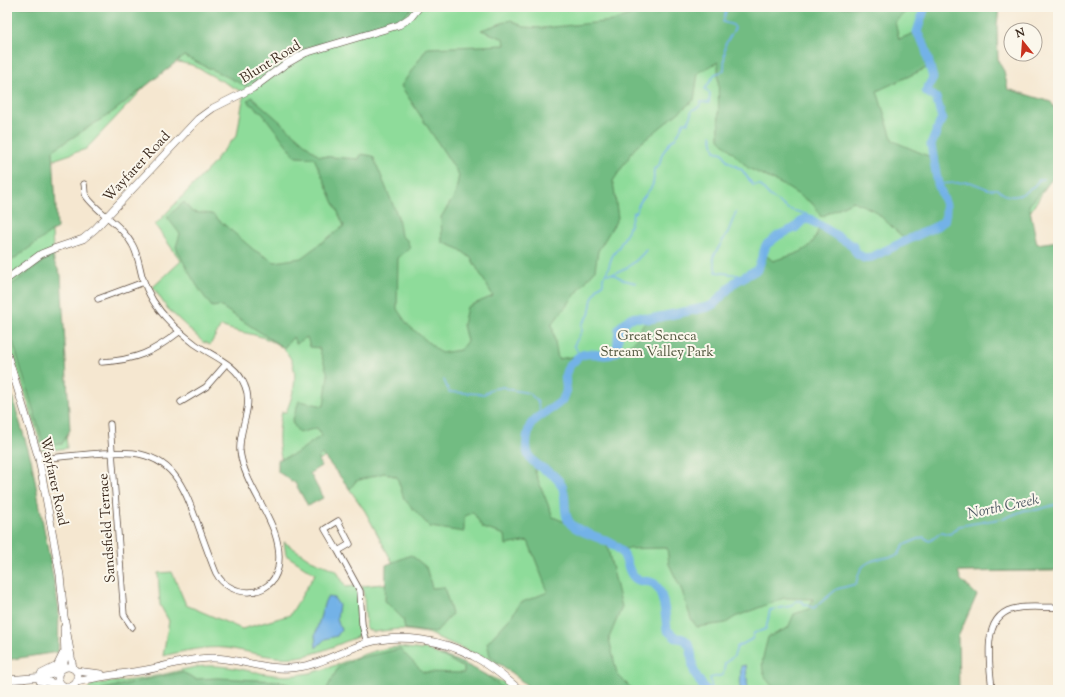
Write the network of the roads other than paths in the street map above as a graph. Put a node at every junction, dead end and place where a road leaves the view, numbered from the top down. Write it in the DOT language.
graph roads {
  1 [pos="419,7"];
  2 [pos="185,133"];
  3 [pos="84,184"];
  4 [pos="108,216"];
  5 [pos="7,279"];
  6 [pos="144,282"];
  7 [pos="98,299"];
  8 [pos="179,332"];
  9 [pos="7,354"];
  10 [pos="102,362"];
  11 [pos="226,364"];
  12 [pos="182,402"];
  13 [pos="110,424"];
  14 [pos="112,453"];
  15 [pos="39,459"];
  16 [pos="338,551"];
  17 [pos="1058,607"];
  18 [pos="64,616"];
  19 [pos="132,627"];
  20 [pos="367,643"];
  21 [pos="64,651"];
  22 [pos="61,670"];
  23 [pos="74,670"];
  24 [pos="115,675"];
  25 [pos="26,679"];
  26 [pos="7,680"];
  27 [pos="77,682"];
  28 [pos="60,684"];
  29 [pos="520,690"];
  30 [pos="992,690"];
  1 -- 2 [label="street, Blunt Road"];
  2 -- 4 [label="street, Wayfarer Road"];
  3 -- 4 [label="street"];
  4 -- 5 [label="street, Wayfarer Road"];
  4 -- 6 [label="street"];
  6 -- 7 [label="street"];
  6 -- 8 [label="street"];
  8 -- 10 [label="street"];
  8 -- 11 [label="street"];
  9 -- 15 [label="street, Wayfarer Road"];
  11 -- 12 [label="street"];
  11 -- 14 [label="street"];
  13 -- 14 [label="street, Sandsfield Terrace"];
  14 -- 15 [label="street"];
  14 -- 19 [label="street, Sandsfield Terrace"];
  15 -- 18 [label="street, Wayfarer Road"];
  16 -- 16 [label="street"];
  16 -- 20 [label="street"];
  17 -- 30 [label="street"];
  18 -- 21 [label="street, Wayfarer Road"];
  18 -- 23 [label="street, Wayfarer Road"];
  20 -- 24 [label="street"];
  20 -- 29 [label="street"];
  21 -- 22 [label="street, Wayfarer Road"];
  21 -- 25 [label="street"];
  22 -- 23 [label="street"];
  22 -- 25 [label="street"];
  22 -- 28 [label="street"];
  23 -- 24 [label="street"];
  23 -- 27 [label="street"];
  24 -- 27 [label="street"];
  25 -- 26 [label="street"];
  25 -- 28 [label="street"];
  27 -- 28 [label="street"];
}
